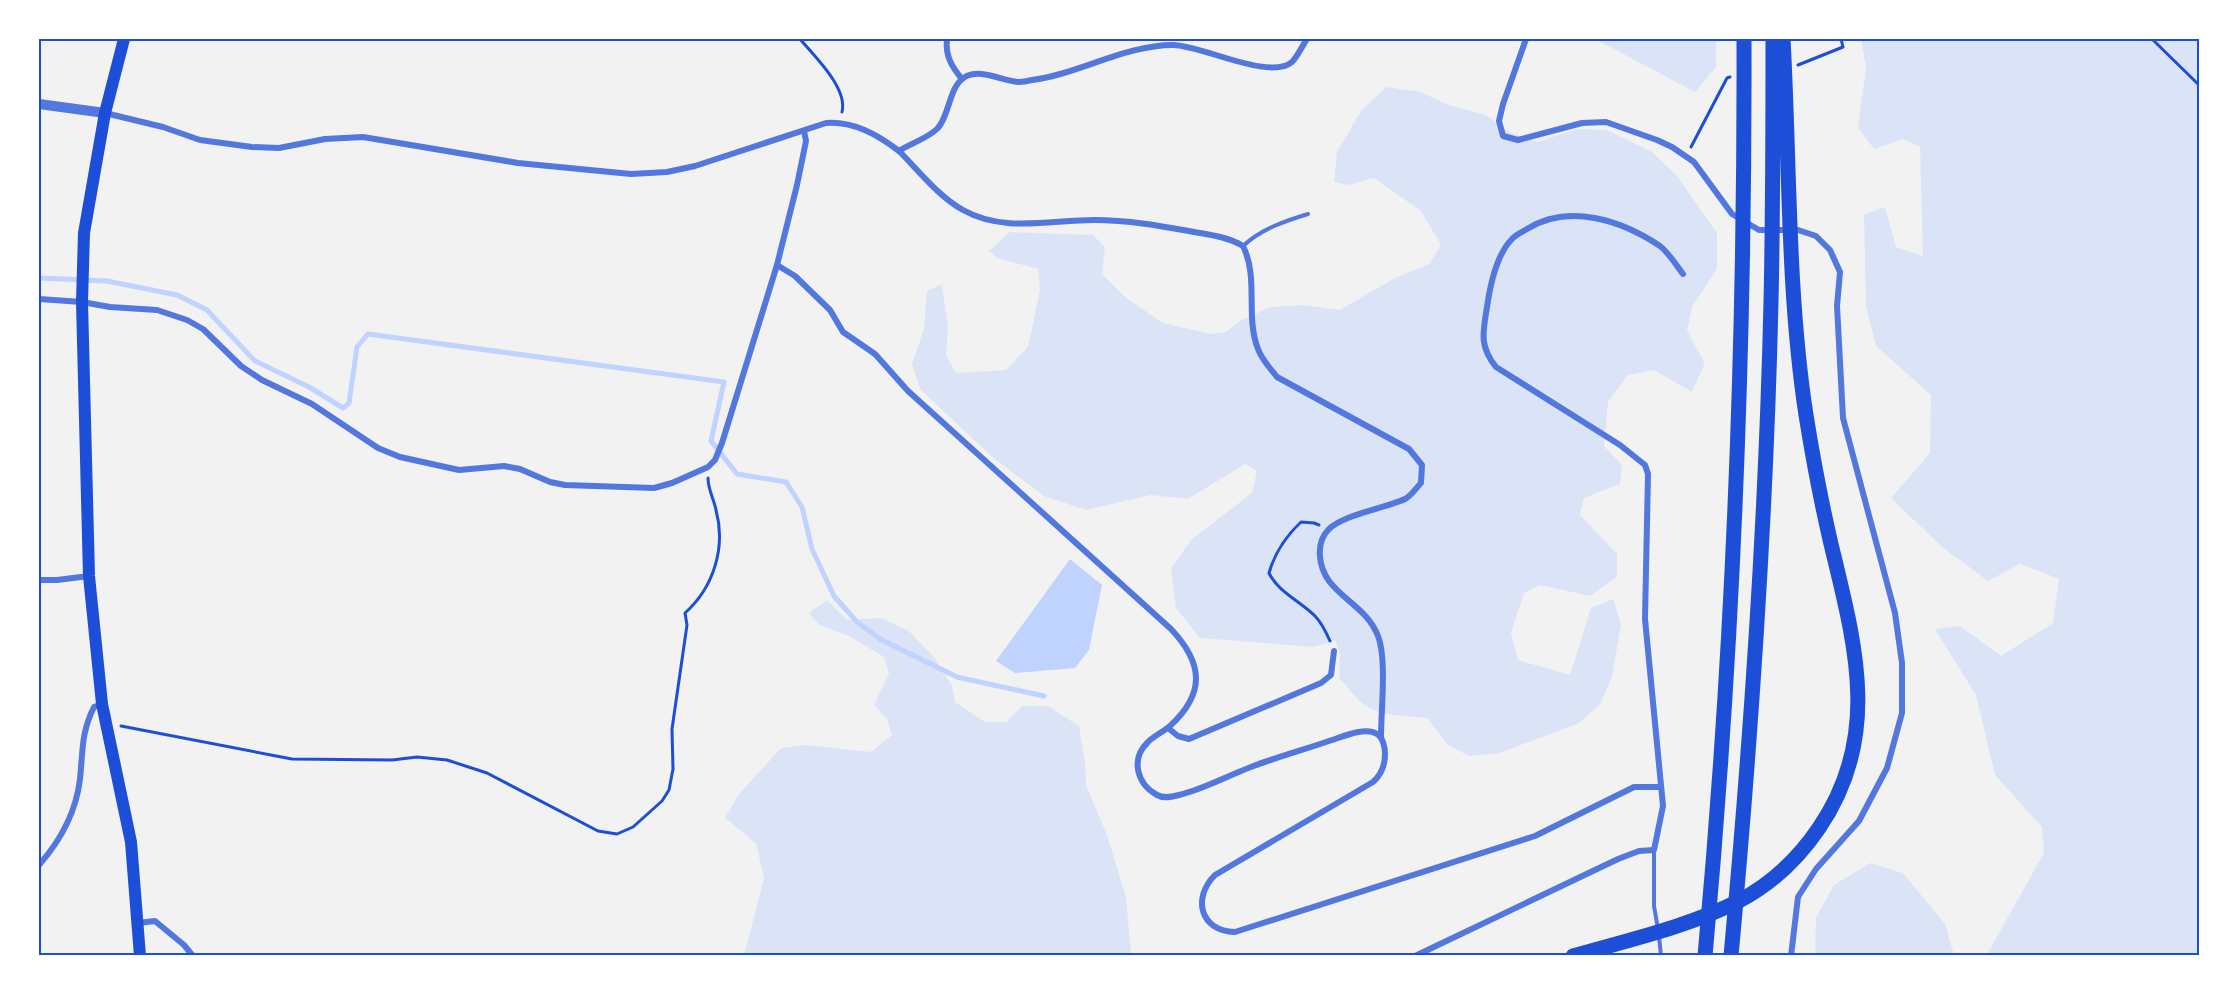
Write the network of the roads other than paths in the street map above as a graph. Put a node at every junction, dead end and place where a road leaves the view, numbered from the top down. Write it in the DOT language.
graph roads {
  1 [pos="124,39"];
  2 [pos="946,39"];
  3 [pos="1307,39"];
  4 [pos="1526,39"];
  5 [pos="1744,39"];
  6 [pos="1778,41"];
  7 [pos="962,79"];
  8 [pos="39,104"];
  9 [pos="105,113"];
  10 [pos="804,130"];
  11 [pos="899,151"];
  12 [pos="1308,214"];
  13 [pos="1243,246"];
  14 [pos="777,265"];
  15 [pos="1683,274"];
  16 [pos="39,299"];
  17 [pos="82,302"];
  18 [pos="89,576"];
  19 [pos="39,580"];
  20 [pos="1334,651"];
  21 [pos="102,704"];
  22 [pos="1168,728"];
  23 [pos="1381,737"];
  24 [pos="1660,787"];
  25 [pos="1654,850"];
  26 [pos="39,865"];
  27 [pos="138,923"];
  28 [pos="140,956"];
  29 [pos="193,956"];
  30 [pos="1415,956"];
  31 [pos="1573,956"];
  32 [pos="1661,956"];
  33 [pos="1705,956"];
  34 [pos="1731,956"];
  35 [pos="1791,956"];
  1 -- 9 [label="main road"];
  2 -- 7 [label="street"];
  3 -- 7 [label="street"];
  4 -- 35 [label="street"];
  5 -- 33 [label="highway"];
  6 -- 31 [label="highway"];
  6 -- 34 [label="highway"];
  7 -- 11 [label="street"];
  8 -- 9 [label="street"];
  9 -- 10 [label="street"];
  9 -- 17 [label="main road"];
  10 -- 11 [label="street"];
  10 -- 14 [label="street"];
  11 -- 13 [label="street"];
  12 -- 13 [label="lane"];
  13 -- 23 [label="street"];
  14 -- 17 [label="street"];
  14 -- 22 [label="street"];
  15 -- 24 [label="street"];
  16 -- 17 [label="street"];
  17 -- 18 [label="main road"];
  18 -- 19 [label="street"];
  18 -- 21 [label="main road"];
  20 -- 22 [label="street"];
  21 -- 26 [label="street"];
  21 -- 27 [label="main road"];
  22 -- 23 [label="street"];
  23 -- 24 [label="street"];
  24 -- 25 [label="street"];
  25 -- 30 [label="street"];
  25 -- 32 [label="lane"];
  27 -- 28 [label="main road"];
  27 -- 29 [label="street"];
}
